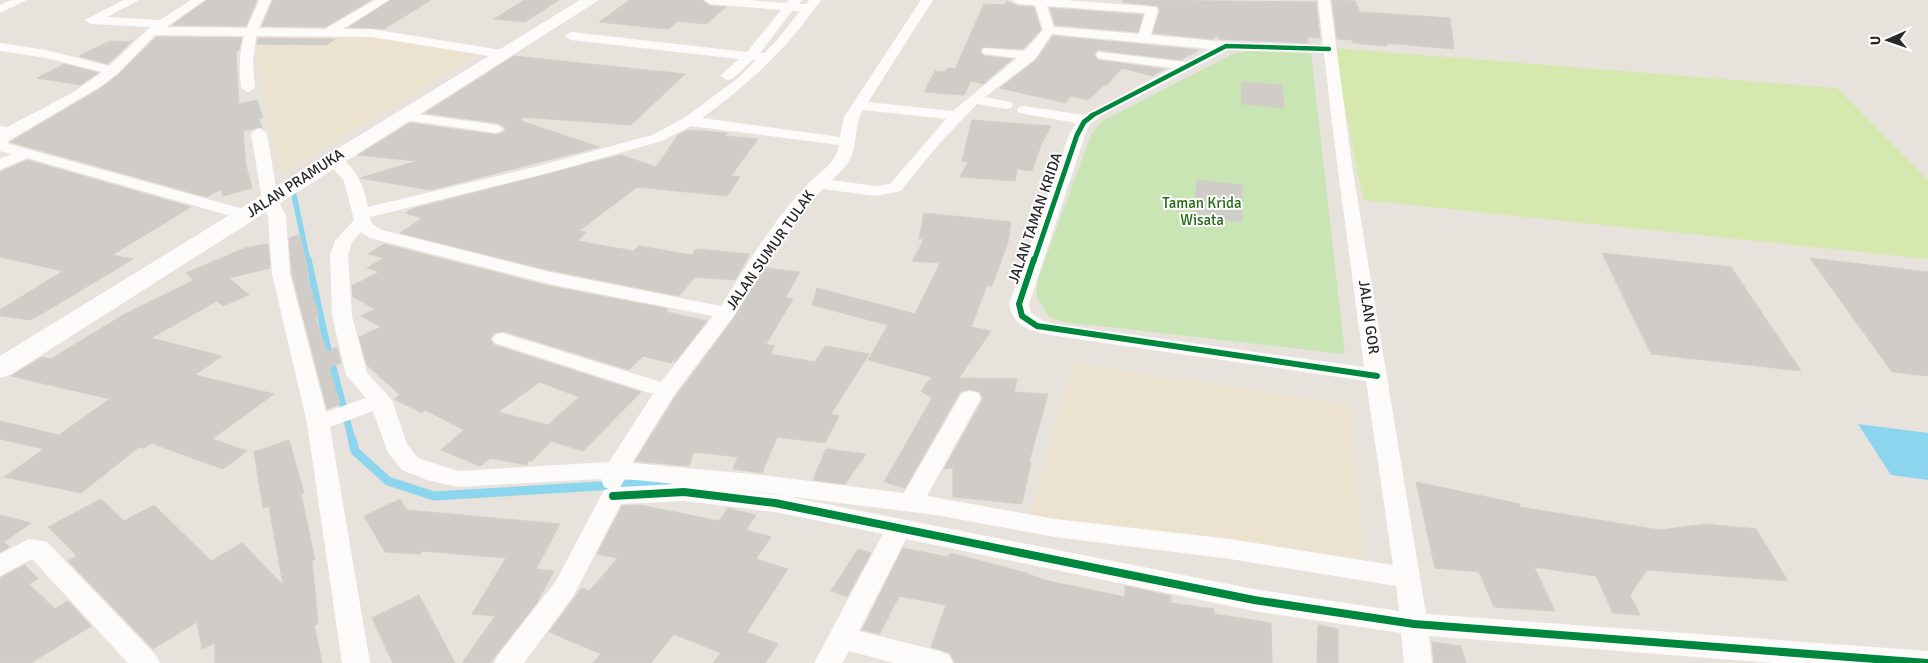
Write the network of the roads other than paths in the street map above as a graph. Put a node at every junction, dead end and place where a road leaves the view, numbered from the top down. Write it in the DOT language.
graph roads {
  1 [pos="21,0"];
  2 [pos="116,0"];
  3 [pos="199,0"];
  4 [pos="265,0"];
  5 [pos="384,0"];
  6 [pos="592,0"];
  7 [pos="710,0"];
  8 [pos="927,0"];
  9 [pos="1018,0"];
  10 [pos="1039,0"];
  11 [pos="1324,0"];
  12 [pos="131,1"];
  13 [pos="801,5"];
  14 [pos="0,9"];
  15 [pos="156,28"];
  16 [pos="1049,30"];
  17 [pos="250,32"];
  18 [pos="329,32"];
  19 [pos="570,36"];
  20 [pos="1144,38"];
  21 [pos="1226,46"];
  22 [pos="0,47"];
  23 [pos="1329,49"];
  24 [pos="989,51"];
  25 [pos="502,54"];
  26 [pos="1103,55"];
  27 [pos="759,56"];
  28 [pos="1030,56"];
  29 [pos="1189,66"];
  30 [pos="112,71"];
  31 [pos="727,76"];
  32 [pos="248,88"];
  33 [pos="975,98"];
  34 [pos="858,105"];
  35 [pos="1006,105"];
  36 [pos="1024,110"];
  37 [pos="402,116"];
  38 [pos="958,116"];
  39 [pos="1087,120"];
  40 [pos="689,121"];
  41 [pos="497,128"];
  42 [pos="4,131"];
  43 [pos="259,134"];
  44 [pos="847,142"];
  45 [pos="26,153"];
  46 [pos="333,159"];
  47 [pos="0,165"];
  48 [pos="818,183"];
  49 [pos="361,212"];
  50 [pos="245,216"];
  51 [pos="275,216"];
  52 [pos="726,313"];
  53 [pos="502,340"];
  54 [pos="0,369"];
  55 [pos="1377,376"];
  56 [pos="666,391"];
  57 [pos="970,398"];
  58 [pos="378,402"];
  59 [pos="325,420"];
  60 [pos="613,483"];
  61 [pos="911,502"];
  62 [pos="899,528"];
  63 [pos="0,566"];
  64 [pos="1406,577"];
  65 [pos="1414,617"];
  66 [pos="842,638"];
  67 [pos="1805,658"];
  68 [pos="146,663"];
  69 [pos="356,663"];
  70 [pos="508,663"];
  71 [pos="828,663"];
  72 [pos="939,663"];
  73 [pos="1418,663"];
  74 [pos="1928,663"];
  1 -- 14 [label="street"];
  2 -- 12 [label="street"];
  3 -- 15 [label="street"];
  4 -- 17 [label="street"];
  5 -- 18 [label="street"];
  6 -- 25 [label="main road, JALAN PRAMUKA"];
  7 -- 13 [label="street"];
  8 -- 34 [label="street, JALAN SUMUR TULAK"];
  9 -- 10 [label="street"];
  10 -- 16 [label="street"];
  10 -- 20 [label="street"];
  11 -- 23 [label="street, JALAN GOR"];
  12 -- 15 [label="street"];
  13 -- 27 [label="street"];
  15 -- 17 [label="street"];
  15 -- 30 [label="street"];
  16 -- 20 [label="street"];
  16 -- 28 [label="street"];
  17 -- 18 [label="street"];
  17 -- 32 [label="street"];
  18 -- 25 [label="street"];
  19 -- 27 [label="street"];
  20 -- 21 [label="street"];
  21 -- 23 [label="street"];
  21 -- 29 [label="street, JALAN TAMAN KRIDA"];
  22 -- 30 [label="street"];
  23 -- 55 [label="street, JALAN GOR"];
  24 -- 28 [label="street"];
  25 -- 37 [label="main road, JALAN PRAMUKA"];
  26 -- 29 [label="street"];
  27 -- 31 [label="street"];
  27 -- 40 [label="street"];
  28 -- 33 [label="street"];
  29 -- 39 [label="street, JALAN TAMAN KRIDA"];
  30 -- 42 [label="street"];
  33 -- 35 [label="street"];
  33 -- 38 [label="street"];
  34 -- 38 [label="street"];
  34 -- 44 [label="street, JALAN SUMUR TULAK"];
  36 -- 39 [label="street"];
  37 -- 41 [label="street"];
  37 -- 46 [label="main road, JALAN PRAMUKA"];
  38 -- 48 [label="street"];
  39 -- 55 [label="street, JALAN TAMAN KRIDA"];
  40 -- 44 [label="street"];
  40 -- 49 [label="street"];
  42 -- 45 [label="street"];
  43 -- 51 [label="street"];
  44 -- 48 [label="street, JALAN SUMUR TULAK"];
  45 -- 47 [label="street"];
  45 -- 50 [label="street"];
  46 -- 49 [label="street"];
  46 -- 51 [label="main road, JALAN PRAMUKA"];
  48 -- 52 [label="street, JALAN SUMUR TULAK"];
  49 -- 52 [label="street"];
  49 -- 58 [label="street"];
  50 -- 51 [label="main road, JALAN PRAMUKA"];
  50 -- 54 [label="main road, JALAN PRAMUKA"];
  51 -- 59 [label="street"];
  52 -- 56 [label="street, JALAN SUMUR TULAK"];
  53 -- 56 [label="street"];
  55 -- 64 [label="street, JALAN GOR"];
  56 -- 60 [label="street, JALAN SUMUR TULAK"];
  57 -- 61 [label="street"];
  58 -- 59 [label="street"];
  58 -- 60 [label="street"];
  59 -- 69 [label="street"];
  60 -- 61 [label="street"];
  60 -- 62 [label="street"];
  60 -- 70 [label="street, JALAN SUMUR TULAK"];
  61 -- 64 [label="street"];
  62 -- 65 [label="street"];
  62 -- 66 [label="street"];
  63 -- 68 [label="street"];
  64 -- 65 [label="street, JALAN GOR"];
  65 -- 67 [label="street"];
  65 -- 73 [label="street, JALAN GOR"];
  66 -- 71 [label="street"];
  66 -- 72 [label="street"];
  67 -- 74 [label="street"];
}
